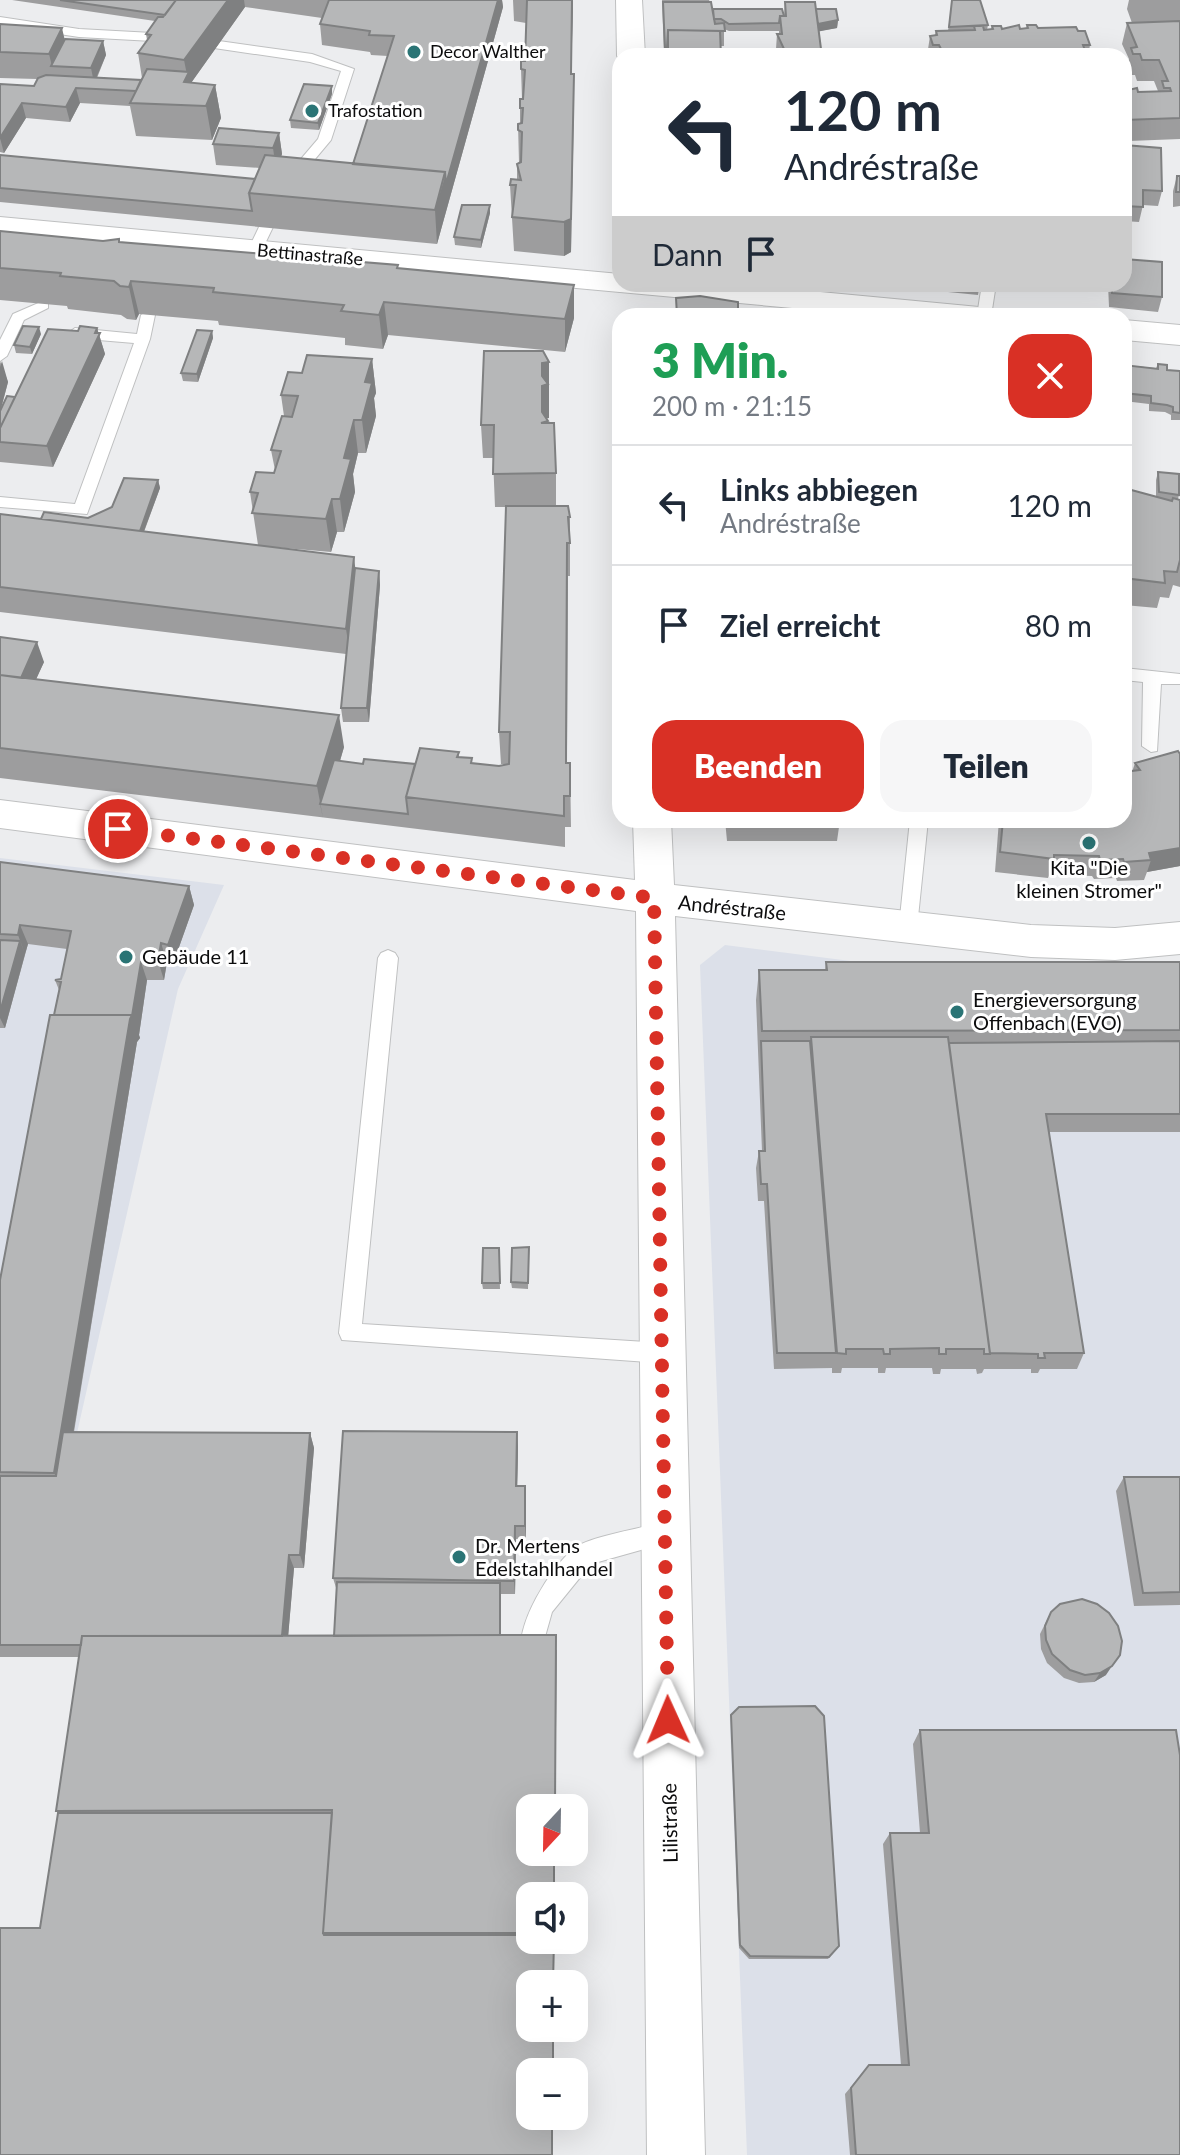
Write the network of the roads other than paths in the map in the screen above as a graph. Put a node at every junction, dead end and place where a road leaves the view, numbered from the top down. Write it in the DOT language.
graph roads {
  1 [pos="629,0"];
  2 [pos="0,21"];
  3 [pos="171,38"];
  4 [pos="219,45"];
  5 [pos="631,48"];
  6 [pos="282,190"];
  7 [pos="0,227"];
  8 [pos="612,282"];
  9 [pos="722,292"];
  10 [pos="43,305"];
  11 [pos="895,308"];
  12 [pos="148,315"];
  13 [pos="58,331"];
  14 [pos="1132,331"];
  15 [pos="1180,335"];
  16 [pos="143,339"];
  17 [pos="0,356"];
  18 [pos="0,502"];
  19 [pos="1132,675"];
  20 [pos="1152,677"];
  21 [pos="1176,679"];
  22 [pos="1151,746"];
  23 [pos="0,814"];
  24 [pos="652,828"];
  25 [pos="918,828"];
  26 [pos="654,898"];
  27 [pos="908,927"];
  28 [pos="1180,938"];
  29 [pos="388,958"];
  30 [pos="662,1353"];
  31 [pos="665,1533"];
  32 [pos="531,1650"];
  33 [pos="676,2155"];
  1 -- 5 [label="street"];
  2 -- 3 [label="lane"];
  4 -- 6 [label="lane"];
  7 -- 8 [label="street, Bettinastraße"];
  9 -- 11 [label="street"];
  10 -- 17 [label="lane"];
  12 -- 16 [label="lane"];
  13 -- 16 [label="lane"];
  14 -- 15 [label="street"];
  16 -- 18 [label="lane"];
  19 -- 20 [label="lane"];
  20 -- 21 [label="lane"];
  20 -- 22 [label="lane"];
  23 -- 26 [label="street, Andréstraße"];
  24 -- 26 [label="street, Lilistraße"];
  25 -- 27 [label="lane"];
  26 -- 27 [label="street, Andréstraße"];
  26 -- 30 [label="street, Lilistraße"];
  27 -- 28 [label="street, Andréstraße"];
  29 -- 30 [label="lane"];
  30 -- 31 [label="street, Lilistraße"];
  31 -- 32 [label="lane"];
  31 -- 33 [label="street, Lilistraße"];
}
